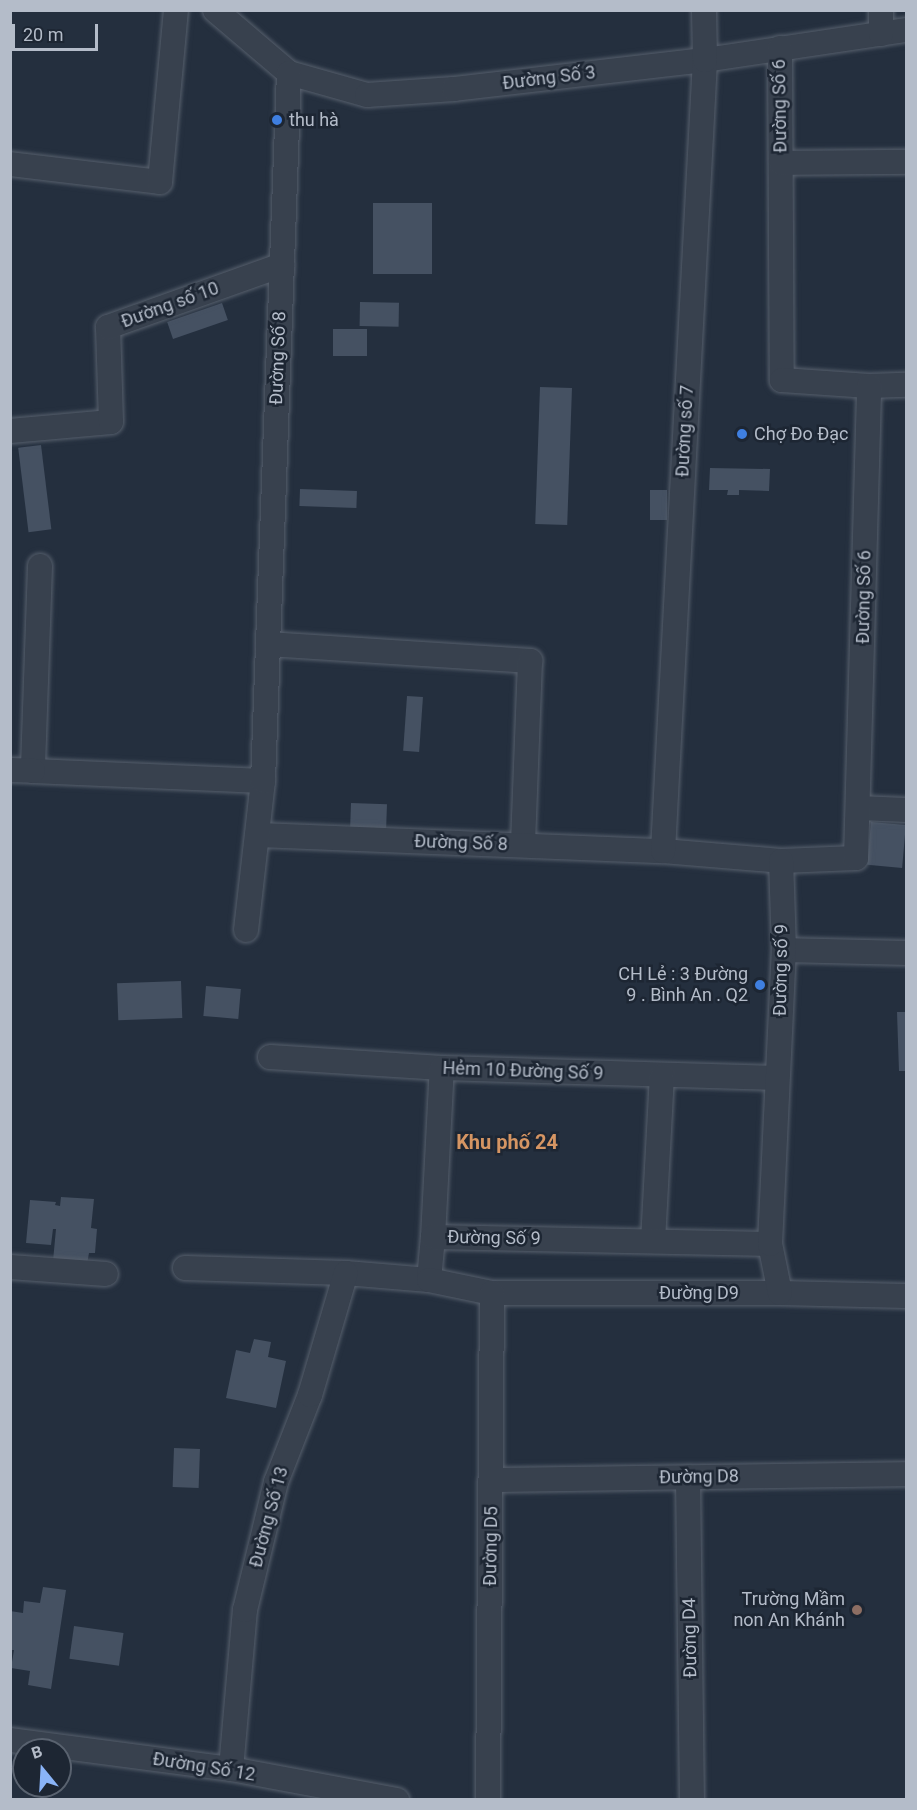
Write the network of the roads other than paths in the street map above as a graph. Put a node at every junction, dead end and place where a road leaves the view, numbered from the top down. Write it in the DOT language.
graph roads {
  1 [pos="176,10"];
  2 [pos="215,10"];
  3 [pos="704,10"];
  4 [pos="881,22"];
  5 [pos="906,30"];
  6 [pos="780,48"];
  7 [pos="705,60"];
  8 [pos="289,73"];
  9 [pos="906,162"];
  10 [pos="781,163"];
  11 [pos="10,164"];
  12 [pos="282,265"];
  13 [pos="906,385"];
  14 [pos="869,386"];
  15 [pos="10,431"];
  16 [pos="40,566"];
  17 [pos="268,644"];
  18 [pos="22,771"];
  19 [pos="263,781"];
  20 [pos="859,808"];
  21 [pos="906,810"];
  22 [pos="259,835"];
  23 [pos="523,845"];
  24 [pos="663,851"];
  25 [pos="780,861"];
  26 [pos="246,930"];
  27 [pos="784,950"];
  28 [pos="906,953"];
  29 [pos="270,1057"];
  30 [pos="442,1068"];
  31 [pos="662,1076"];
  32 [pos="777,1078"];
  33 [pos="433,1237"];
  34 [pos="653,1241"];
  35 [pos="770,1244"];
  36 [pos="10,1267"];
  37 [pos="185,1268"];
  38 [pos="346,1273"];
  39 [pos="106,1274"];
  40 [pos="429,1280"];
  41 [pos="492,1293"];
  42 [pos="780,1293"];
  43 [pos="906,1296"];
  44 [pos="906,1474"];
  45 [pos="688,1477"];
  46 [pos="492,1480"];
  47 [pos="10,1740"];
  48 [pos="231,1769"];
  49 [pos="397,1800"];
  50 [pos="488,1800"];
  51 [pos="692,1800"];
  1 -- 11 [label="street"];
  2 -- 8 [label="street, Đường Số 3"];
  3 -- 7 [label="street, Đường số 7"];
  4 -- 5 [label="street, Đường Số 3"];
  4 -- 6 [label="street, Đường Số 3"];
  6 -- 7 [label="street, Đường Số 3"];
  6 -- 10 [label="street, Đường Số 6"];
  7 -- 8 [label="street, Đường Số 3"];
  7 -- 24 [label="street, Đường số 7"];
  8 -- 12 [label="street, Đường Số 8"];
  9 -- 10 [label="street, Đường Số 6"];
  10 -- 14 [label="street, Đường Số 6"];
  12 -- 15 [label="street, Đường số 10"];
  12 -- 17 [label="street, Đường Số 8"];
  13 -- 14 [label="street, Đường Số 6"];
  14 -- 20 [label="street, Đường Số 6"];
  16 -- 18 [label="street"];
  17 -- 19 [label="street, Đường Số 8"];
  17 -- 23 [label="street"];
  18 -- 19 [label="street"];
  19 -- 22 [label="street, Đường Số 8"];
  20 -- 21 [label="street"];
  20 -- 25 [label="street, Đường Số 6"];
  22 -- 23 [label="street, Đường Số 8"];
  22 -- 26 [label="street, Đường Số 8"];
  23 -- 24 [label="street, Đường Số 8"];
  24 -- 25 [label="street, Đường Số 8"];
  25 -- 27 [label="street, Đường số 9"];
  27 -- 28 [label="street"];
  27 -- 32 [label="street, Đường số 9"];
  29 -- 30 [label="street, Hẻm 10 Đường Số 9"];
  30 -- 31 [label="street, Hẻm 10 Đường Số 9"];
  30 -- 33 [label="street"];
  31 -- 32 [label="street, Hẻm 10 Đường Số 9"];
  31 -- 34 [label="street"];
  32 -- 35 [label="street, Đường số 9"];
  33 -- 34 [label="street, Đường Số 9"];
  33 -- 40 [label="street, Đường Số 9"];
  34 -- 35 [label="street, Đường Số 9"];
  35 -- 42 [label="street, Đường số 9"];
  36 -- 39 [label="street"];
  37 -- 38 [label="street"];
  38 -- 40 [label="street"];
  38 -- 48 [label="street, Đường Số 13"];
  40 -- 41 [label="street, Đường D9"];
  41 -- 42 [label="street, Đường D9"];
  41 -- 46 [label="street, Đường D5"];
  42 -- 43 [label="street, Đường D9"];
  44 -- 45 [label="street, Đường D8"];
  45 -- 46 [label="street, Đường D8"];
  45 -- 51 [label="street, Đường D4"];
  46 -- 50 [label="street, Đường D5"];
  47 -- 48 [label="street, Đường Số 12"];
  48 -- 49 [label="street, Đường Số 12"];
}
